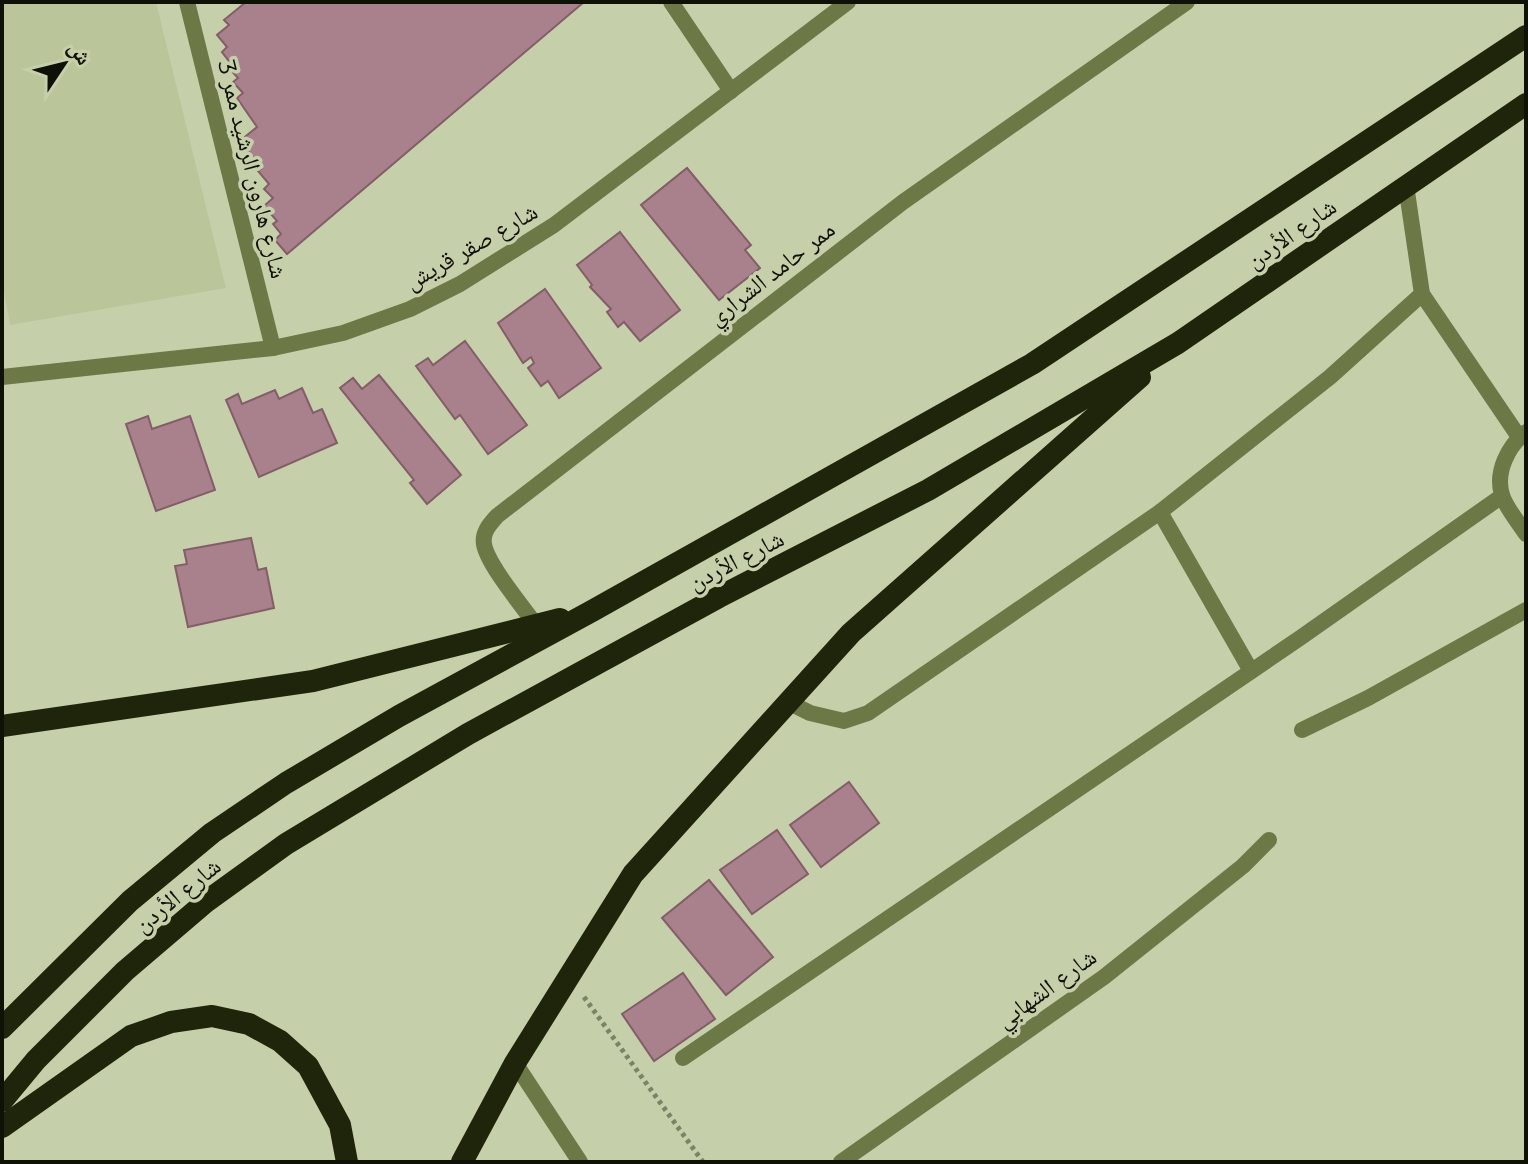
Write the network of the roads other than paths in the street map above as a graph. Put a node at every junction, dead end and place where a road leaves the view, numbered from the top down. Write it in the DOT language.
graph roads {
  1 [pos="187,2"];
  2 [pos="671,2"];
  3 [pos="848,2"];
  4 [pos="1187,2"];
  5 [pos="1526,36"];
  6 [pos="731,91"];
  7 [pos="1526,104"];
  8 [pos="1406,185"];
  9 [pos="1422,294"];
  10 [pos="1178,343"];
  11 [pos="273,348"];
  12 [pos="2,377"];
  13 [pos="1523,435"];
  14 [pos="1502,496"];
  15 [pos="1160,512"];
  16 [pos="1526,534"];
  17 [pos="1526,610"];
  18 [pos="592,611"];
  19 [pos="536,625"];
  20 [pos="1251,671"];
  21 [pos="788,702"];
  22 [pos="2,726"];
  23 [pos="1302,730"];
  24 [pos="1269,840"];
  25 [pos="2,1028"];
  26 [pos="683,1058"];
  27 [pos="515,1063"];
  28 [pos="2,1101"];
  29 [pos="2,1127"];
  30 [pos="347,1162"];
  31 [pos="462,1162"];
  32 [pos="580,1162"];
  33 [pos="841,1162"];
  1 -- 11 [label="street, شارع هارون الرشيد ممر 3"];
  2 -- 6 [label="street"];
  3 -- 6 [label="street, شارع صقر قريش"];
  4 -- 19 [label="street, ممر حامد الشراري"];
  5 -- 18 [label="highway, شارع الأردن"];
  6 -- 11 [label="street, شارع صقر قريش"];
  7 -- 8 [label="highway, شارع الأردن"];
  8 -- 9 [label="street"];
  8 -- 10 [label="highway, شارع الأردن"];
  9 -- 13 [label="street"];
  9 -- 15 [label="street"];
  10 -- 21 [label="highway"];
  10 -- 28 [label="highway, شارع الأردن"];
  11 -- 12 [label="street, شارع صقر قريش"];
  13 -- 14 [label="street"];
  14 -- 16 [label="street"];
  14 -- 20 [label="street"];
  15 -- 20 [label="street"];
  15 -- 21 [label="street"];
  17 -- 23 [label="street"];
  18 -- 19 [label="highway"];
  18 -- 25 [label="highway, شارع الأردن"];
  19 -- 22 [label="highway"];
  20 -- 26 [label="street"];
  21 -- 27 [label="highway"];
  24 -- 33 [label="street, شارع الشهابي"];
  27 -- 31 [label="highway"];
  27 -- 32 [label="street"];
  29 -- 30 [label="highway"];
}
